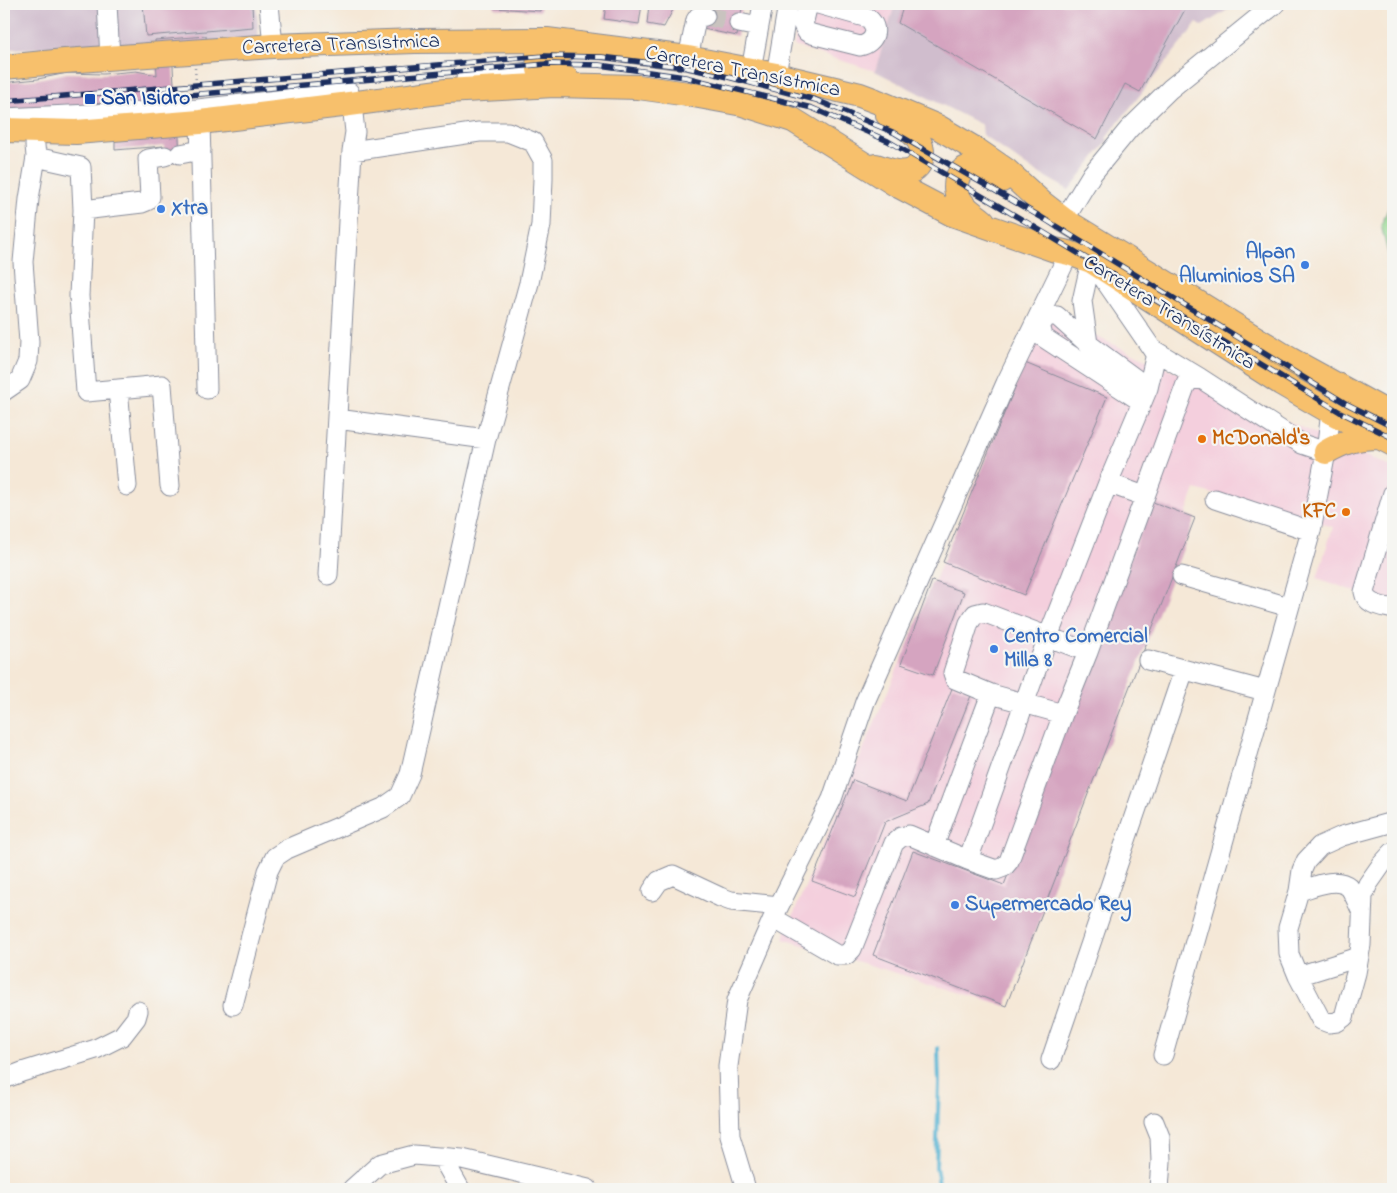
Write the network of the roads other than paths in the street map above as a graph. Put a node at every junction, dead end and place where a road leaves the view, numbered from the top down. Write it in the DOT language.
graph roads {
  1 [pos="107,4"];
  2 [pos="269,4"];
  3 [pos="763,4"];
  4 [pos="788,4"];
  5 [pos="808,4"];
  6 [pos="818,4"];
  7 [pos="1274,4"];
  8 [pos="705,16"];
  9 [pos="739,23"];
  10 [pos="758,27"];
  11 [pos="273,46"];
  12 [pos="110,58"];
  13 [pos="688,58"];
  14 [pos="539,62"];
  15 [pos="4,67"];
  16 [pos="751,70"];
  17 [pos="776,75"];
  18 [pos="4,78"];
  19 [pos="638,87"];
  20 [pos="860,95"];
  21 [pos="347,104"];
  22 [pos="4,118"];
  23 [pos="200,122"];
  24 [pos="4,130"];
  25 [pos="33,132"];
  26 [pos="201,150"];
  27 [pos="352,151"];
  28 [pos="36,157"];
  29 [pos="860,161"];
  30 [pos="1042,203"];
  31 [pos="84,210"];
  32 [pos="1064,220"];
  33 [pos="996,230"];
  34 [pos="1069,253"];
  35 [pos="1091,261"];
  36 [pos="1038,334"];
  37 [pos="1088,344"];
  38 [pos="1152,349"];
  39 [pos="1200,378"];
  40 [pos="118,389"];
  41 [pos="207,389"];
  42 [pos="4,391"];
  43 [pos="1145,395"];
  44 [pos="1330,412"];
  45 [pos="1393,416"];
  46 [pos="337,419"];
  47 [pos="486,439"];
  48 [pos="1386,440"];
  49 [pos="1326,452"];
  50 [pos="1108,482"];
  51 [pos="127,486"];
  52 [pos="170,486"];
  53 [pos="1393,492"];
  54 [pos="1144,496"];
  55 [pos="1215,499"];
  56 [pos="1311,530"];
  57 [pos="328,575"];
  58 [pos="1182,576"];
  59 [pos="1289,607"];
  60 [pos="1393,608"];
  61 [pos="1048,637"];
  62 [pos="1088,652"];
  63 [pos="1148,660"];
  64 [pos="1184,670"];
  65 [pos="1265,691"];
  66 [pos="991,694"];
  67 [pos="1024,702"];
  68 [pos="1063,714"];
  69 [pos="1393,822"];
  70 [pos="934,846"];
  71 [pos="1393,852"];
  72 [pos="968,860"];
  73 [pos="652,891"];
  74 [pos="1298,891"];
  75 [pos="776,912"];
  76 [pos="1362,912"];
  77 [pos="1359,957"];
  78 [pos="1298,976"];
  79 [pos="233,1005"];
  80 [pos="138,1011"];
  81 [pos="1164,1055"];
  82 [pos="1052,1060"];
  83 [pos="4,1079"];
  84 [pos="1154,1122"];
  85 [pos="442,1158"];
  86 [pos="352,1189"];
  87 [pos="460,1189"];
  88 [pos="588,1189"];
  89 [pos="746,1189"];
  90 [pos="1159,1189"];
  1 -- 12 [label="street"];
  2 -- 11 [label="street"];
  3 -- 10 [label="street"];
  4 -- 17 [label="street"];
  5 -- 6 [label="street"];
  7 -- 32 [label="street"];
  8 -- 13 [label="street"];
  9 -- 10 [label="street"];
  10 -- 16 [label="street"];
  11 -- 12 [label="main road, Carretera Transístmica"];
  11 -- 13 [label="main road, Carretera Transístmica"];
  12 -- 15 [label="main road, Carretera Transístmica"];
  13 -- 16 [label="main road, Carretera Transístmica"];
  14 -- 16 [label="main road"];
  14 -- 18 [label="street"];
  14 -- 19 [label="main road"];
  14 -- 22 [label="street"];
  16 -- 17 [label="main road, Carretera Transístmica"];
  17 -- 20 [label="main road, Carretera Transístmica"];
  19 -- 21 [label="main road, Carretera Transístmica"];
  19 -- 29 [label="main road, Carretera Transístmica"];
  20 -- 29 [label="main road"];
  20 -- 30 [label="main road, Carretera Transístmica"];
  21 -- 23 [label="main road, Carretera Transístmica"];
  21 -- 27 [label="street"];
  23 -- 25 [label="main road, Carretera Transístmica"];
  23 -- 26 [label="street"];
  24 -- 25 [label="main road, Carretera Transístmica"];
  25 -- 28 [label="street"];
  26 -- 31 [label="street"];
  26 -- 41 [label="street"];
  27 -- 46 [label="street"];
  27 -- 47 [label="street"];
  28 -- 31 [label="street"];
  28 -- 42 [label="street"];
  29 -- 33 [label="main road, Carretera Transístmica"];
  30 -- 32 [label="main road, Carretera Transístmica"];
  30 -- 33 [label="main road"];
  31 -- 40 [label="street"];
  32 -- 45 [label="main road, Carretera Transístmica"];
  33 -- 34 [label="main road, Carretera Transístmica"];
  34 -- 35 [label="main road, Carretera Transístmica"];
  34 -- 36 [label="street"];
  35 -- 37 [label="street"];
  35 -- 38 [label="street"];
  35 -- 44 [label="main road, Carretera Transístmica"];
  36 -- 37 [label="street"];
  36 -- 43 [label="street"];
  36 -- 75 [label="street"];
  37 -- 43 [label="street"];
  38 -- 39 [label="street"];
  38 -- 43 [label="street"];
  39 -- 49 [label="street"];
  39 -- 54 [label="street"];
  40 -- 51 [label="street"];
  40 -- 52 [label="street"];
  43 -- 50 [label="street"];
  44 -- 48 [label="main road, Carretera Transístmica"];
  44 -- 49 [label="street"];
  46 -- 47 [label="street"];
  46 -- 57 [label="street"];
  47 -- 79 [label="street"];
  48 -- 49 [label="main road"];
  49 -- 56 [label="street"];
  50 -- 54 [label="street"];
  50 -- 61 [label="street"];
  53 -- 60 [label="street"];
  54 -- 62 [label="street"];
  55 -- 56 [label="street"];
  56 -- 59 [label="street"];
  58 -- 59 [label="street"];
  59 -- 65 [label="street"];
  61 -- 62 [label="street"];
  61 -- 66 [label="street"];
  61 -- 67 [label="street"];
  62 -- 68 [label="street"];
  63 -- 64 [label="street"];
  64 -- 65 [label="street"];
  64 -- 82 [label="street"];
  65 -- 81 [label="street"];
  66 -- 67 [label="street"];
  66 -- 70 [label="street"];
  67 -- 68 [label="street"];
  67 -- 72 [label="street"];
  68 -- 72 [label="street"];
  69 -- 74 [label="street"];
  70 -- 72 [label="street"];
  70 -- 75 [label="street"];
  71 -- 76 [label="street"];
  73 -- 75 [label="street"];
  74 -- 76 [label="street"];
  74 -- 78 [label="street"];
  75 -- 89 [label="street"];
  76 -- 77 [label="street"];
  77 -- 78 [label="street"];
  77 -- 78 [label="street"];
  80 -- 83 [label="street"];
  84 -- 90 [label="street"];
  85 -- 86 [label="street"];
  85 -- 87 [label="street"];
  85 -- 88 [label="street"];
}
